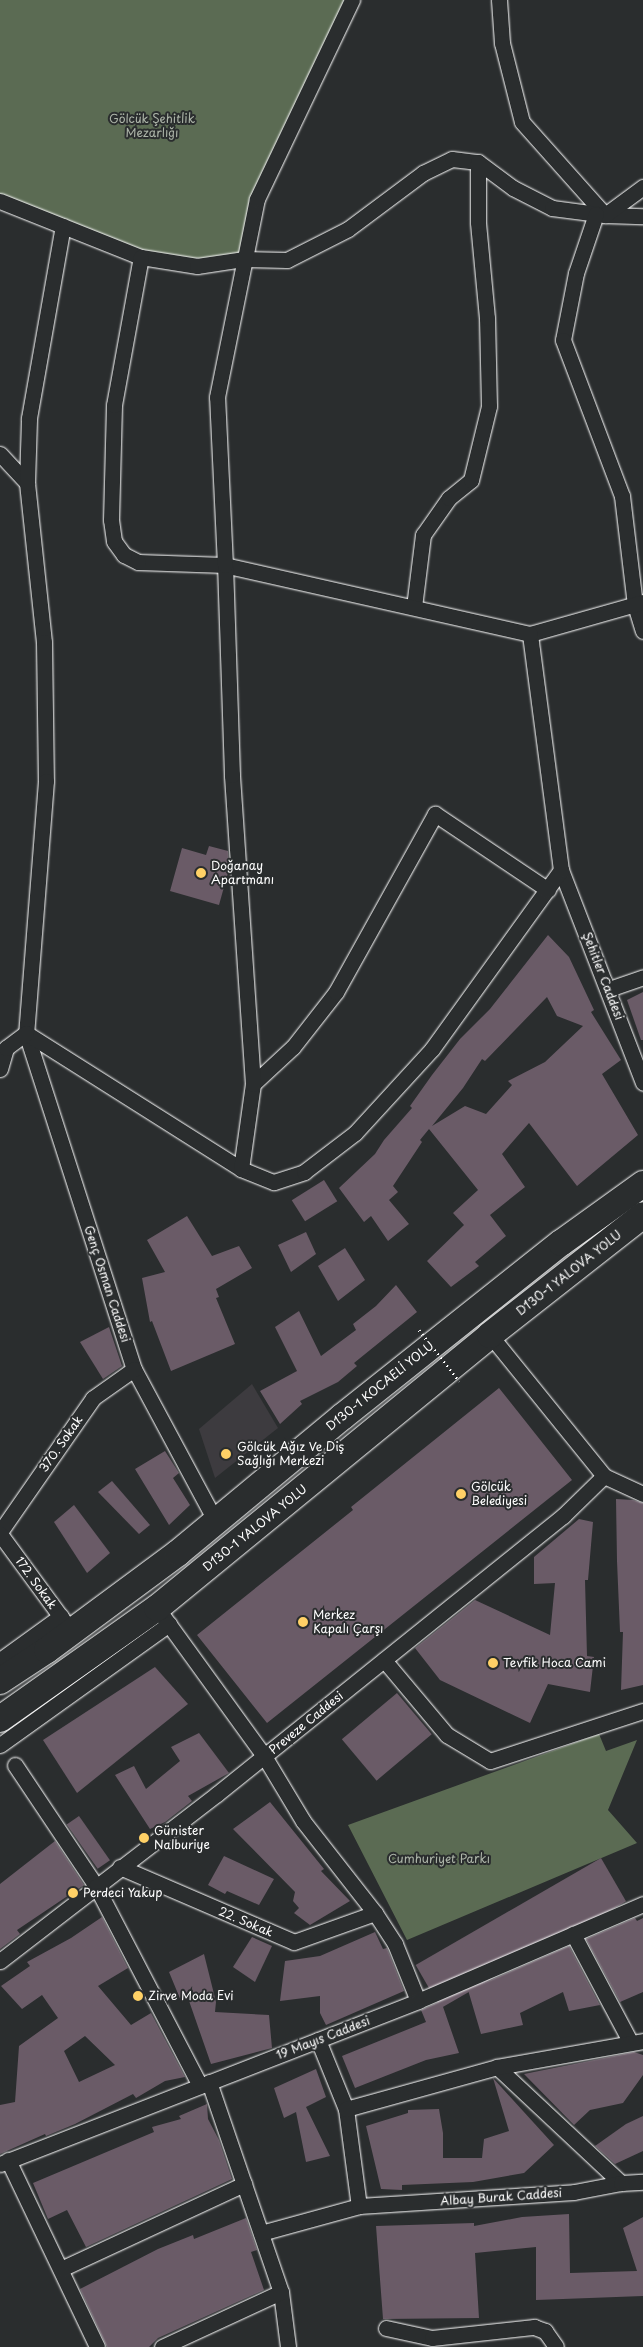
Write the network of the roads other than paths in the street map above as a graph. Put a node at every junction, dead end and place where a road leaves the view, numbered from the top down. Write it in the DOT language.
graph roads {
  1 [pos="352,0"];
  2 [pos="499,0"];
  3 [pos="478,162"];
  4 [pos="643,187"];
  5 [pos="0,201"];
  6 [pos="600,214"];
  7 [pos="643,216"];
  8 [pos="63,226"];
  9 [pos="141,257"];
  10 [pos="244,259"];
  11 [pos="0,454"];
  12 [pos="27,483"];
  13 [pos="225,565"];
  14 [pos="639,603"];
  15 [pos="414,608"];
  16 [pos="643,631"];
  17 [pos="530,634"];
  18 [pos="561,870"];
  19 [pos="548,890"];
  20 [pos="643,977"];
  21 [pos="609,989"];
  22 [pos="26,1033"];
  23 [pos="0,1069"];
  24 [pos="643,1083"];
  25 [pos="253,1084"];
  26 [pos="241,1169"];
  27 [pos="643,1184"];
  28 [pos="643,1215"];
  29 [pos="490,1334"];
  30 [pos="134,1368"];
  31 [pos="604,1476"];
  32 [pos="643,1494"];
  33 [pos="216,1522"];
  34 [pos="0,1533"];
  35 [pos="163,1616"];
  36 [pos="66,1624"];
  37 [pos="0,1660"];
  38 [pos="384,1660"];
  39 [pos="0,1681"];
  40 [pos="643,1711"];
  41 [pos="0,1719"];
  42 [pos="0,1745"];
  43 [pos="264,1756"];
  44 [pos="15,1765"];
  45 [pos="120,1867"];
  46 [pos="96,1886"];
  47 [pos="643,1904"];
  48 [pos="375,1913"];
  49 [pos="573,1934"];
  50 [pos="0,1961"];
  51 [pos="418,2001"];
  52 [pos="318,2040"];
  53 [pos="637,2042"];
  54 [pos="497,2067"];
  55 [pos="205,2084"];
  56 [pos="346,2109"];
  57 [pos="4,2162"];
  58 [pos="643,2182"];
  59 [pos="621,2183"];
  60 [pos="244,2184"];
  61 [pos="359,2206"];
  62 [pos="261,2233"];
  63 [pos="60,2269"];
  64 [pos="281,2292"];
  65 [pos="386,2328"];
  66 [pos="432,2342"];
  67 [pos="97,2347"];
  68 [pos="162,2347"];
  69 [pos="288,2347"];
  70 [pos="556,2347"];
  1 -- 10 [label="street"];
  2 -- 6 [label="street"];
  3 -- 6 [label="street"];
  3 -- 10 [label="street"];
  3 -- 15 [label="street"];
  4 -- 6 [label="street"];
  5 -- 8 [label="street"];
  6 -- 7 [label="street"];
  6 -- 14 [label="street"];
  8 -- 9 [label="street"];
  8 -- 12 [label="street"];
  9 -- 10 [label="street"];
  9 -- 13 [label="street"];
  10 -- 13 [label="street"];
  11 -- 12 [label="street"];
  12 -- 22 [label="street"];
  13 -- 15 [label="street"];
  13 -- 25 [label="street"];
  14 -- 16 [label="street"];
  14 -- 17 [label="street"];
  15 -- 17 [label="street"];
  17 -- 18 [label="street, Şehitler Caddesi"];
  18 -- 19 [label="street"];
  18 -- 21 [label="street, Şehitler Caddesi"];
  19 -- 25 [label="street"];
  19 -- 26 [label="street"];
  20 -- 21 [label="street"];
  21 -- 24 [label="street, Şehitler Caddesi"];
  22 -- 23 [label="street"];
  22 -- 26 [label="street"];
  22 -- 30 [label="street, Genç Osman Caddesi"];
  25 -- 26 [label="street"];
  27 -- 33 [label="highway, D130-1 KOCAELİ YOLU"];
  28 -- 29 [label="highway, D130-1 YALOVA YOLU"];
  29 -- 31 [label="street"];
  29 -- 35 [label="highway, D130-1 YALOVA YOLU"];
  30 -- 33 [label="street, Genç Osman Caddesi"];
  30 -- 34 [label="street, 370. Sokak"];
  31 -- 32 [label="street"];
  31 -- 38 [label="street, Preveze Caddesi"];
  33 -- 36 [label="highway, D130-1 KOCAELİ YOLU"];
  34 -- 36 [label="street, 172. Sokak"];
  35 -- 41 [label="highway, D130-1 YALOVA YOLU"];
  35 -- 42 [label="street"];
  35 -- 43 [label="street"];
  36 -- 37 [label="street"];
  36 -- 39 [label="highway, D130-1 KOCAELİ YOLU"];
  38 -- 40 [label="street"];
  38 -- 43 [label="street, Preveze Caddesi"];
  43 -- 45 [label="street, Preveze Caddesi"];
  43 -- 48 [label="street"];
  44 -- 46 [label="street"];
  45 -- 46 [label="street, Preveze Caddesi"];
  45 -- 48 [label="street, 22. Sokak"];
  46 -- 50 [label="street, Preveze Caddesi"];
  46 -- 55 [label="street"];
  47 -- 49 [label="street, 19 Mayıs Caddesi"];
  48 -- 51 [label="street"];
  49 -- 51 [label="street, 19 Mayıs Caddesi"];
  49 -- 53 [label="street"];
  51 -- 52 [label="street, 19 Mayıs Caddesi"];
  52 -- 55 [label="street, 19 Mayıs Caddesi"];
  52 -- 56 [label="street"];
  53 -- 54 [label="street"];
  54 -- 56 [label="street"];
  54 -- 59 [label="street"];
  55 -- 57 [label="street, 19 Mayıs Caddesi"];
  55 -- 60 [label="street"];
  56 -- 61 [label="street"];
  57 -- 63 [label="street"];
  58 -- 59 [label="street, Albay Burak Caddesi"];
  59 -- 61 [label="street, Albay Burak Caddesi"];
  60 -- 62 [label="street"];
  60 -- 63 [label="street"];
  61 -- 62 [label="street, Albay Burak Caddesi"];
  62 -- 64 [label="street"];
  63 -- 67 [label="street"];
  64 -- 68 [label="street"];
  64 -- 69 [label="street"];
  65 -- 66 [label="street"];
  66 -- 70 [label="street"];
}
